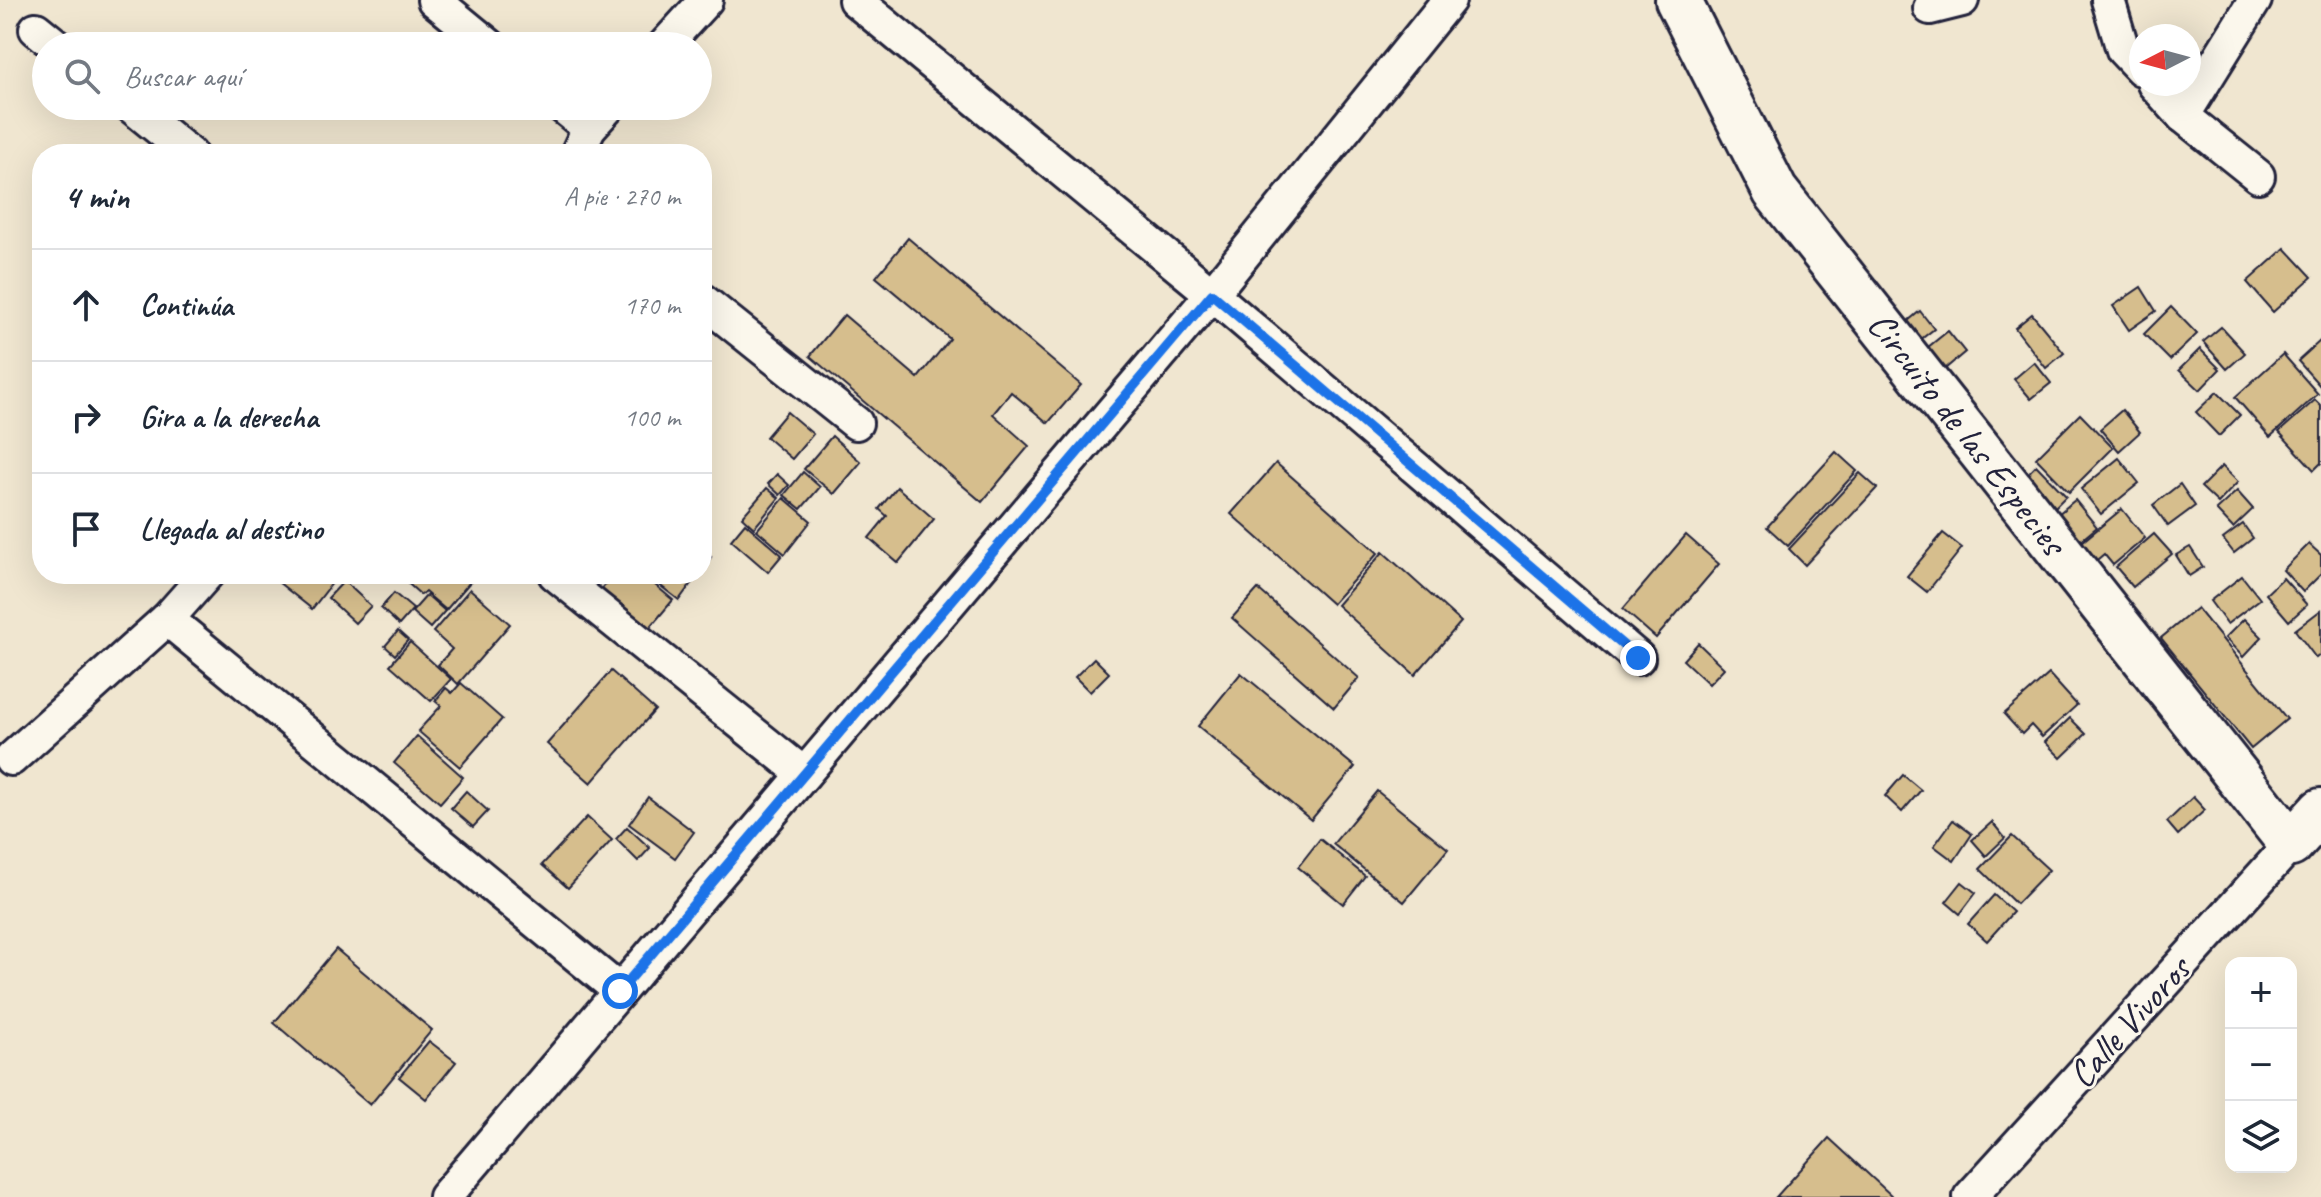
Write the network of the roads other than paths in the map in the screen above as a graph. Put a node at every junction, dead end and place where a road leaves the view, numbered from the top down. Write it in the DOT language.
graph roads {
  1 [pos="434,0"];
  2 [pos="706,0"];
  3 [pos="855,0"];
  4 [pos="1449,0"];
  5 [pos="1678,0"];
  6 [pos="1962,0"];
  7 [pos="2108,0"];
  8 [pos="2255,0"];
  9 [pos="1930,8"];
  10 [pos="473,32"];
  11 [pos="677,32"];
  12 [pos="2129,56"];
  13 [pos="2165,96"];
  14 [pos="2183,116"];
  15 [pos="148,120"];
  16 [pos="178,144"];
  17 [pos="2258,176"];
  18 [pos="1212,294"];
  19 [pos="712,308"];
  20 [pos="856,423"];
  21 [pos="198,584"];
  22 [pos="567,584"];
  23 [pos="167,619"];
  24 [pos="1638,658"];
  25 [pos="11,759"];
  26 [pos="804,774"];
  27 [pos="2321,811"];
  28 [pos="2291,844"];
  29 [pos="620,991"];
  30 [pos="445,1197"];
  31 [pos="1970,1197"];
  1 -- 10 [label="street"];
  2 -- 11 [label="street"];
  3 -- 18 [label="street"];
  4 -- 18 [label="street"];
  5 -- 28 [label="street, Circuito de las Especies"];
  6 -- 9 [label="street"];
  7 -- 12 [label="street"];
  8 -- 14 [label="street"];
  13 -- 14 [label="street"];
  14 -- 17 [label="street"];
  15 -- 16 [label="street"];
  18 -- 24 [label="street"];
  18 -- 26 [label="street"];
  19 -- 20 [label="street"];
  21 -- 23 [label="street"];
  22 -- 26 [label="street"];
  23 -- 25 [label="street"];
  23 -- 29 [label="street"];
  26 -- 29 [label="street"];
  27 -- 28 [label="street, Calle Vivoros"];
  28 -- 31 [label="street, Calle Vivoros"];
  29 -- 30 [label="street"];
}
